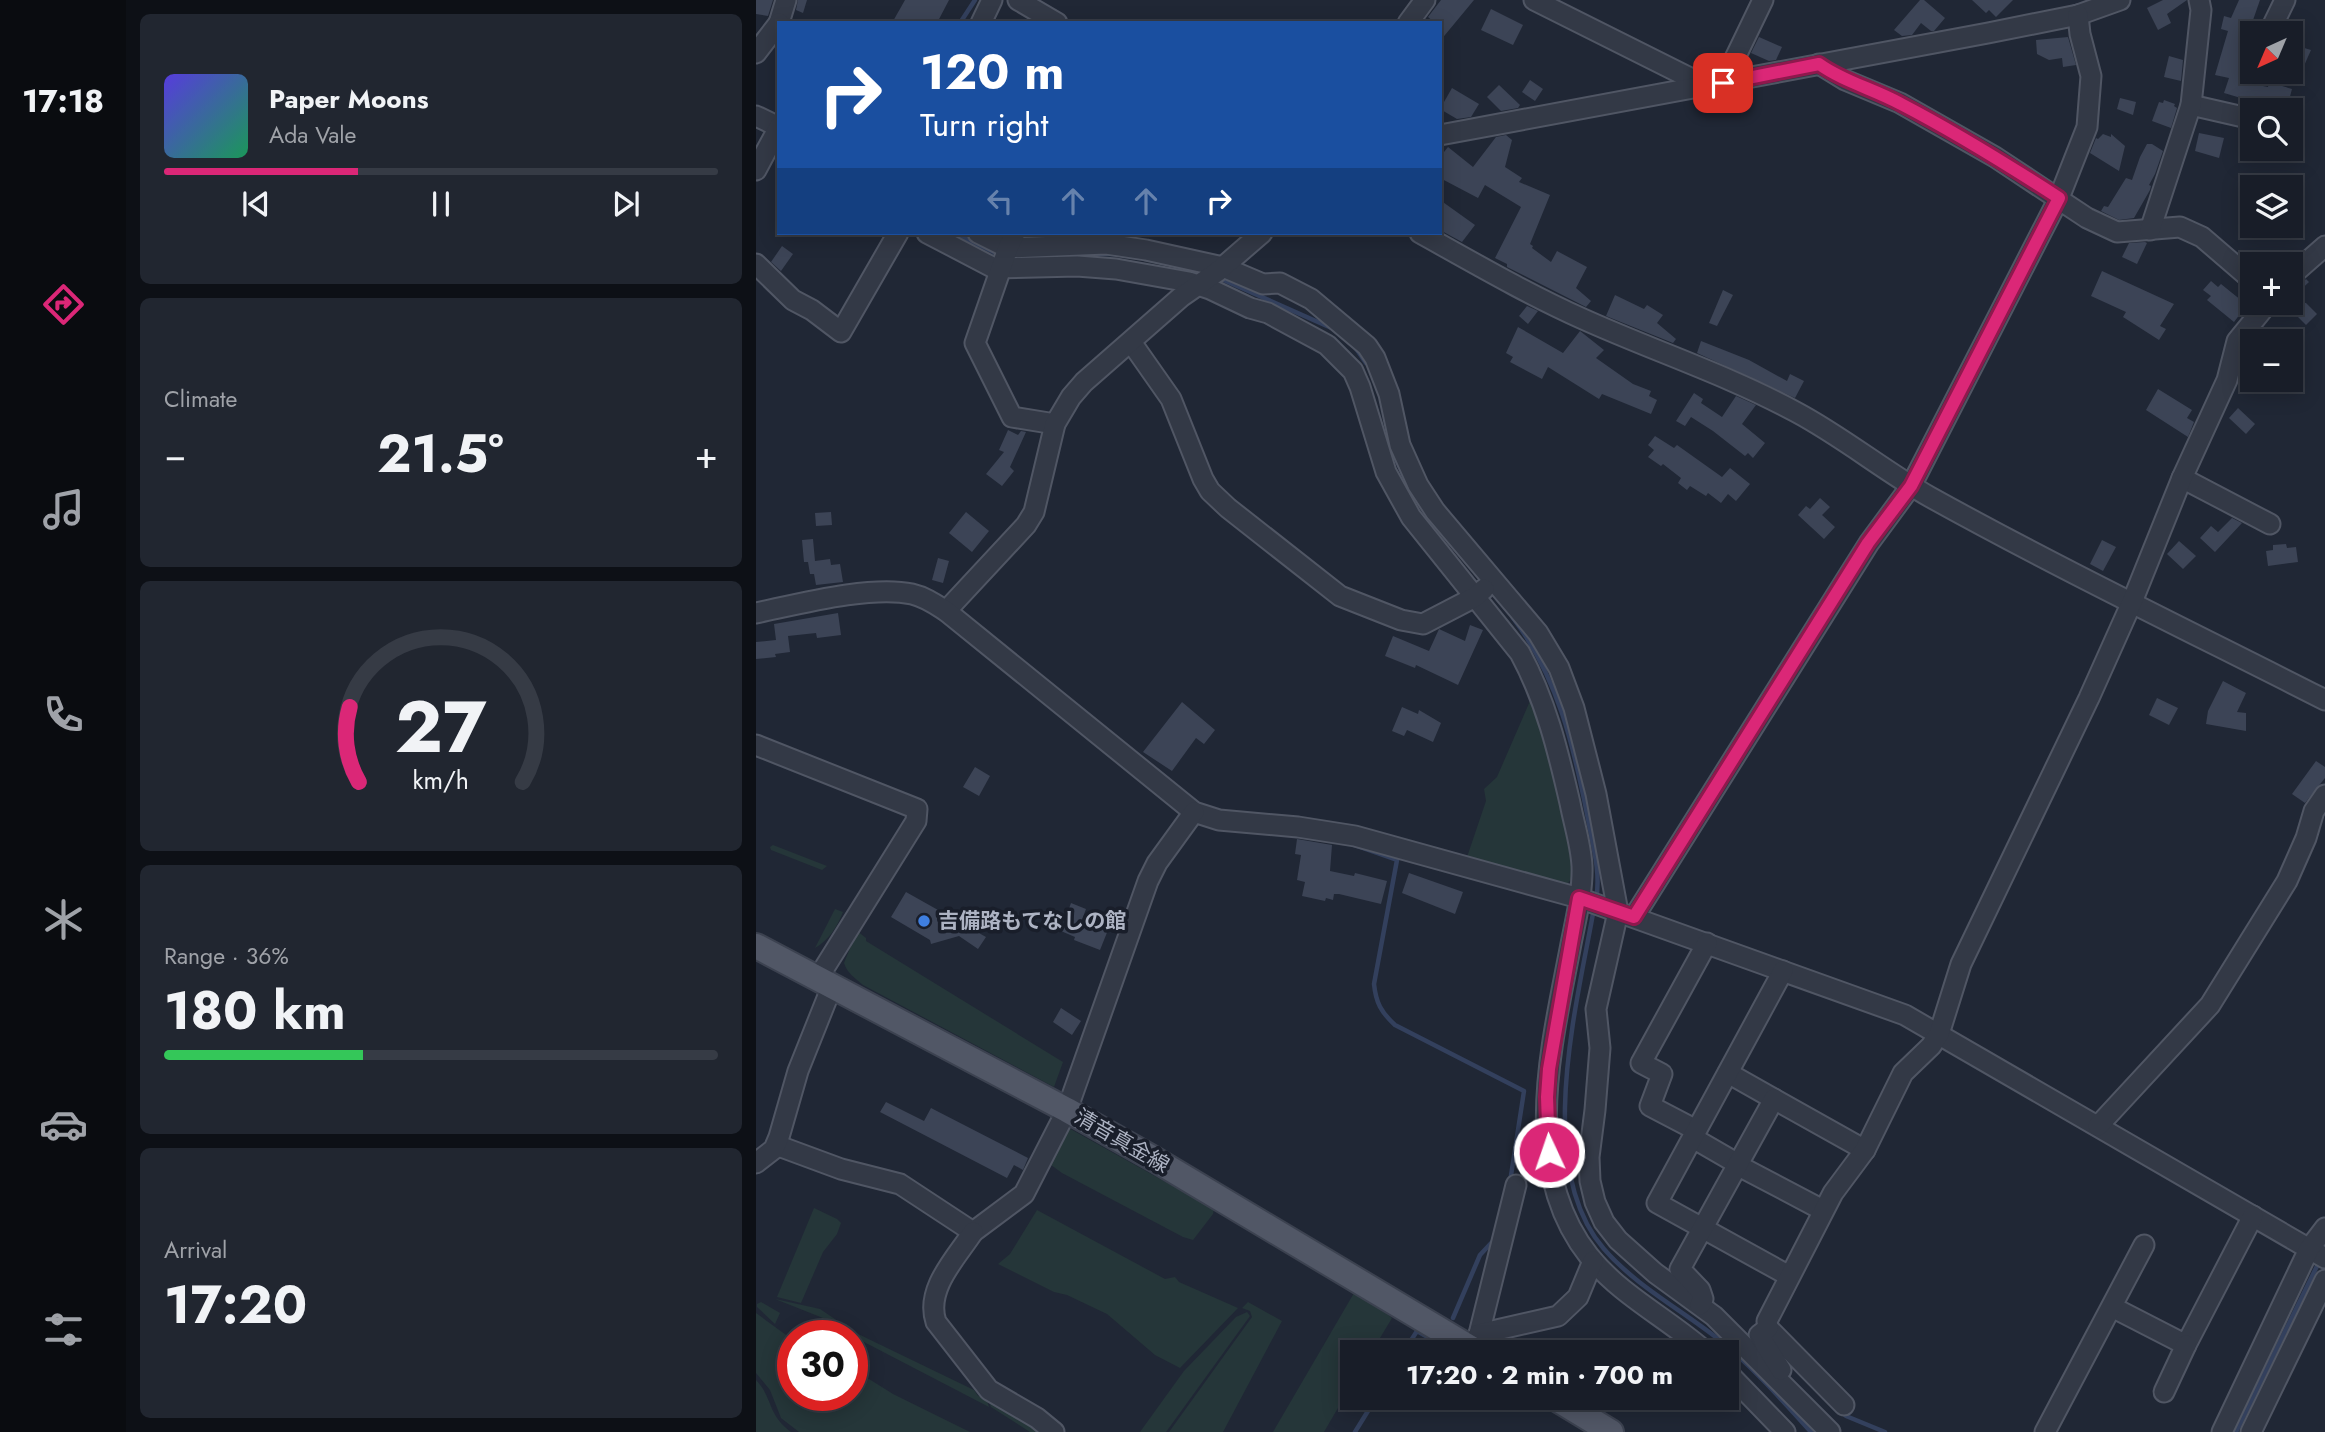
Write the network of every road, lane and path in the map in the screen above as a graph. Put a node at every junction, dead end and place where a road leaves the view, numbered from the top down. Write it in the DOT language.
graph roads {
  1 [pos="786,0"];
  2 [pos="992,0"];
  3 [pos="1018,0"];
  4 [pos="1425,0"];
  5 [pos="1534,0"];
  6 [pos="1763,0"];
  7 [pos="2120,0"];
  8 [pos="2199,0"];
  9 [pos="2285,0"];
  10 [pos="2078,15"];
  11 [pos="780,21"];
  12 [pos="982,21"];
  13 [pos="1054,21"];
  14 [pos="1409,21"];
  15 [pos="2275,21"];
  16 [pos="777,26"];
  17 [pos="756,53"];
  18 [pos="1819,64"];
  19 [pos="1715,85"];
  20 [pos="2191,105"];
  21 [pos="756,116"];
  22 [pos="2240,116"];
  23 [pos="777,126"];
  24 [pos="777,131"];
  25 [pos="1442,135"];
  26 [pos="756,170"];
  27 [pos="2059,198"];
  28 [pos="2150,230"];
  29 [pos="897,235"];
  30 [pos="931,235"];
  31 [pos="981,235"];
  32 [pos="1260,235"];
  33 [pos="1424,235"];
  34 [pos="2325,246"];
  35 [pos="1007,253"];
  36 [pos="756,264"];
  37 [pos="2303,265"];
  38 [pos="2240,270"];
  39 [pos="1211,276"];
  40 [pos="2258,315"];
  41 [pos="1131,342"];
  42 [pos="1055,424"];
  43 [pos="2182,478"];
  44 [pos="1911,486"];
  45 [pos="2270,524"];
  46 [pos="1486,588"];
  47 [pos="2132,602"];
  48 [pos="946,611"];
  49 [pos="756,612"];
  50 [pos="2325,700"];
  51 [pos="756,745"];
  52 [pos="2325,795"];
  53 [pos="1194,812"];
  54 [pos="1583,900"];
  55 [pos="1620,912"];
  56 [pos="1707,943"];
  57 [pos="756,946"];
  58 [pos="1783,971"];
  59 [pos="825,982"];
  60 [pos="1939,1034"];
  61 [pos="1728,1073"];
  62 [pos="1774,1099"];
  63 [pos="1067,1110"];
  64 [pos="2098,1126"];
  65 [pos="1695,1134"];
  66 [pos="776,1145"];
  67 [pos="1862,1149"];
  68 [pos="756,1163"];
  69 [pos="1738,1164"];
  70 [pos="1516,1185"];
  71 [pos="1815,1206"];
  72 [pos="2253,1216"];
  73 [pos="1701,1228"];
  74 [pos="2325,1228"];
  75 [pos="969,1229"];
  76 [pos="2144,1245"];
  77 [pos="2317,1253"];
  78 [pos="1593,1261"];
  79 [pos="1782,1272"];
  80 [pos="2325,1280"];
  81 [pos="1700,1305"];
  82 [pos="2112,1307"];
  83 [pos="1765,1330"];
  84 [pos="1468,1340"];
  85 [pos="1478,1340"];
  86 [pos="1491,1340"];
  87 [pos="1693,1340"];
  88 [pos="2186,1345"];
  89 [pos="1739,1381"];
  90 [pos="1784,1384"];
  91 [pos="2164,1392"];
  92 [pos="1844,1405"];
  93 [pos="1575,1410"];
  94 [pos="1789,1416"];
  95 [pos="1054,1432"];
  96 [pos="1612,1432"];
  97 [pos="1829,1432"];
  98 [pos="2045,1432"];
  99 [pos="2222,1432"];
  100 [pos="2251,1432"];
  1 -- 11 [label="street"];
  2 -- 12 [label="street"];
  3 -- 13 [label="street"];
  4 -- 14 [label="street"];
  5 -- 19 [label="street"];
  6 -- 19 [label="street"];
  7 -- 10 [label="street"];
  8 -- 20 [label="street"];
  9 -- 15 [label="street"];
  10 -- 18 [label="street"];
  10 -- 27 [label="street"];
  16 -- 17 [label="street"];
  18 -- 19 [label="street"];
  18 -- 27 [label="street"];
  19 -- 25 [label="street"];
  20 -- 22 [label="street"];
  20 -- 28 [label="street"];
  21 -- 23 [label="street"];
  24 -- 26 [label="street"];
  27 -- 28 [label="street"];
  27 -- 44 [label="street"];
  28 -- 38 [label="street"];
  29 -- 36 [label="street"];
  30 -- 35 [label="street"];
  31 -- 35 [label="street"];
  32 -- 39 [label="street"];
  33 -- 44 [label="street"];
  34 -- 37 [label="street"];
  35 -- 39 [label="street"];
  35 -- 39 [label="street"];
  35 -- 42 [label="street"];
  39 -- 41 [label="street"];
  39 -- 46 [label="street"];
  39 -- 46 [label="street"];
  40 -- 43 [label="street"];
  41 -- 42 [label="street"];
  41 -- 46 [label="street"];
  42 -- 48 [label="street"];
  43 -- 45 [label="street"];
  43 -- 47 [label="street"];
  44 -- 47 [label="street"];
  44 -- 55 [label="street"];
  46 -- 54 [label="street"];
  46 -- 55 [label="street"];
  47 -- 50 [label="street"];
  47 -- 60 [label="street"];
  48 -- 49 [label="street"];
  48 -- 53 [label="street"];
  51 -- 59 [label="street"];
  52 -- 64 [label="street"];
  53 -- 54 [label="street"];
  53 -- 63 [label="street"];
  54 -- 55 [label="street"];
  54 -- 78 [label="street"];
  55 -- 56 [label="street"];
  55 -- 81 [label="street"];
  56 -- 58 [label="street"];
  56 -- 65 [label="street"];
  57 -- 59 [label="main road, 清音真金線"];
  58 -- 60 [label="street"];
  58 -- 61 [label="street"];
  59 -- 63 [label="main road, 清音真金線"];
  59 -- 66 [label="street"];
  60 -- 64 [label="street"];
  60 -- 67 [label="street"];
  61 -- 62 [label="street"];
  61 -- 65 [label="street"];
  62 -- 67 [label="street"];
  62 -- 69 [label="street"];
  63 -- 75 [label="street"];
  63 -- 84 [label="main road, 清音真金線"];
  64 -- 72 [label="street"];
  65 -- 69 [label="street"];
  65 -- 73 [label="street"];
  66 -- 68 [label="street"];
  66 -- 75 [label="street"];
  67 -- 83 [label="street"];
  69 -- 71 [label="street"];
  69 -- 73 [label="street"];
  70 -- 85 [label="street"];
  72 -- 77 [label="street"];
  72 -- 88 [label="street"];
  73 -- 79 [label="street"];
  73 -- 81 [label="street"];
  74 -- 77 [label="street"];
  75 -- 95 [label="street"];
  76 -- 82 [label="street"];
  77 -- 99 [label="street"];
  78 -- 86 [label="street"];
  78 -- 87 [label="street"];
  80 -- 100 [label="street"];
  81 -- 90 [label="street"];
  82 -- 88 [label="street"];
  82 -- 98 [label="street"];
  83 -- 90 [label="street"];
  83 -- 92 [label="street"];
  88 -- 91 [label="street"];
  89 -- 94 [label="street"];
  90 -- 94 [label="street"];
  93 -- 96 [label="main road"];
  94 -- 97 [label="street"];
}
